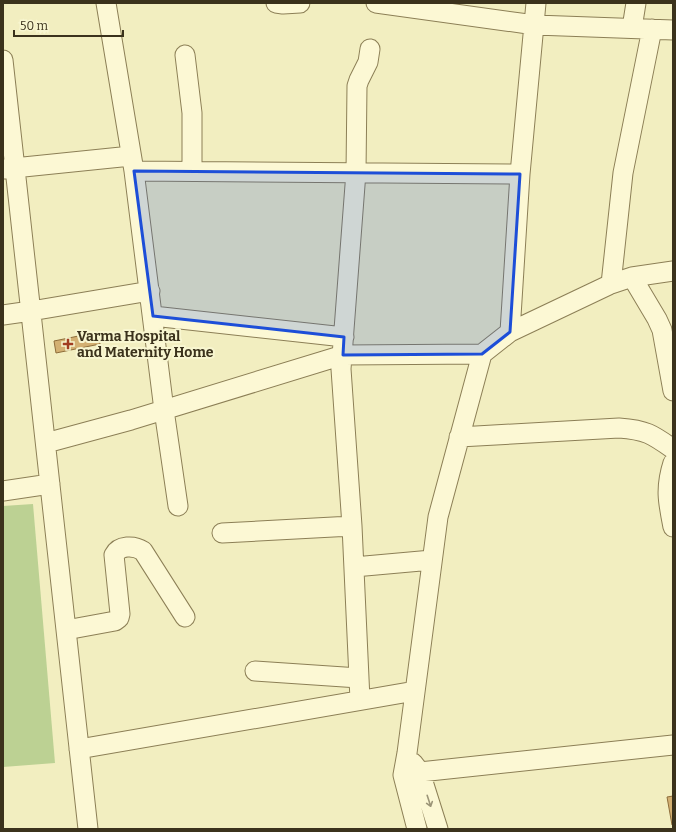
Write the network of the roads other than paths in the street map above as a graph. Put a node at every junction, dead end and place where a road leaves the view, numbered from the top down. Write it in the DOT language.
graph roads {
  1 [pos="106,3"];
  2 [pos="276,3"];
  3 [pos="300,3"];
  4 [pos="376,3"];
  5 [pos="536,3"];
  6 [pos="636,3"];
  7 [pos="428,7"];
  8 [pos="535,25"];
  9 [pos="632,28"];
  10 [pos="652,29"];
  11 [pos="673,30"];
  12 [pos="370,49"];
  13 [pos="186,54"];
  14 [pos="3,60"];
  15 [pos="133,164"];
  16 [pos="9,169"];
  17 [pos="192,172"];
  18 [pos="356,172"];
  19 [pos="520,174"];
  20 [pos="673,271"];
  21 [pos="632,277"];
  22 [pos="611,284"];
  23 [pos="150,291"];
  24 [pos="31,311"];
  25 [pos="3,315"];
  26 [pos="153,316"];
  27 [pos="510,332"];
  28 [pos="343,346"];
  29 [pos="482,354"];
  30 [pos="673,391"];
  31 [pos="164,410"];
  32 [pos="459,437"];
  33 [pos="46,443"];
  34 [pos="673,449"];
  35 [pos="673,463"];
  36 [pos="50,484"];
  37 [pos="3,491"];
  38 [pos="178,506"];
  39 [pos="352,526"];
  40 [pos="673,527"];
  41 [pos="222,533"];
  42 [pos="432,560"];
  43 [pos="354,567"];
  44 [pos="186,617"];
  45 [pos="66,630"];
  46 [pos="255,671"];
  47 [pos="359,678"];
  48 [pos="415,691"];
  49 [pos="360,700"];
  50 [pos="673,745"];
  51 [pos="79,749"];
  52 [pos="411,773"];
  53 [pos="88,829"];
  54 [pos="417,829"];
  55 [pos="438,829"];
  1 -- 15 [label="street"];
  2 -- 3 [label="street"];
  4 -- 7 [label="street"];
  5 -- 8 [label="street"];
  6 -- 9 [label="street"];
  7 -- 8 [label="street"];
  8 -- 9 [label="street"];
  8 -- 19 [label="street"];
  9 -- 10 [label="street"];
  10 -- 11 [label="street"];
  10 -- 22 [label="street"];
  12 -- 18 [label="street"];
  13 -- 17 [label="street"];
  14 -- 16 [label="street"];
  15 -- 16 [label="street"];
  15 -- 17 [label="street"];
  15 -- 23 [label="street"];
  16 -- 24 [label="street"];
  17 -- 18 [label="street"];
  18 -- 19 [label="street"];
  18 -- 28 [label="street"];
  19 -- 27 [label="street"];
  20 -- 21 [label="street"];
  21 -- 22 [label="street"];
  21 -- 30 [label="street"];
  22 -- 27 [label="street"];
  23 -- 24 [label="street"];
  23 -- 26 [label="street"];
  24 -- 25 [label="street"];
  24 -- 33 [label="street"];
  26 -- 28 [label="street"];
  26 -- 31 [label="street"];
  27 -- 29 [label="street"];
  28 -- 29 [label="street"];
  28 -- 31 [label="street"];
  28 -- 39 [label="street"];
  29 -- 32 [label="street"];
  31 -- 33 [label="street"];
  31 -- 38 [label="street"];
  32 -- 34 [label="street"];
  32 -- 42 [label="street"];
  33 -- 36 [label="street"];
  35 -- 40 [label="street"];
  36 -- 37 [label="street"];
  36 -- 45 [label="street"];
  39 -- 41 [label="street"];
  39 -- 43 [label="street"];
  42 -- 43 [label="street"];
  42 -- 48 [label="street"];
  43 -- 47 [label="street"];
  44 -- 45 [label="street"];
  45 -- 51 [label="street"];
  46 -- 47 [label="street"];
  47 -- 49 [label="street"];
  48 -- 49 [label="street"];
  48 -- 52 [label="street"];
  49 -- 51 [label="street"];
  50 -- 52 [label="street"];
  51 -- 53 [label="street"];
  52 -- 54 [label="street"];
  52 -- 55 [label="street, one-way"];
}
